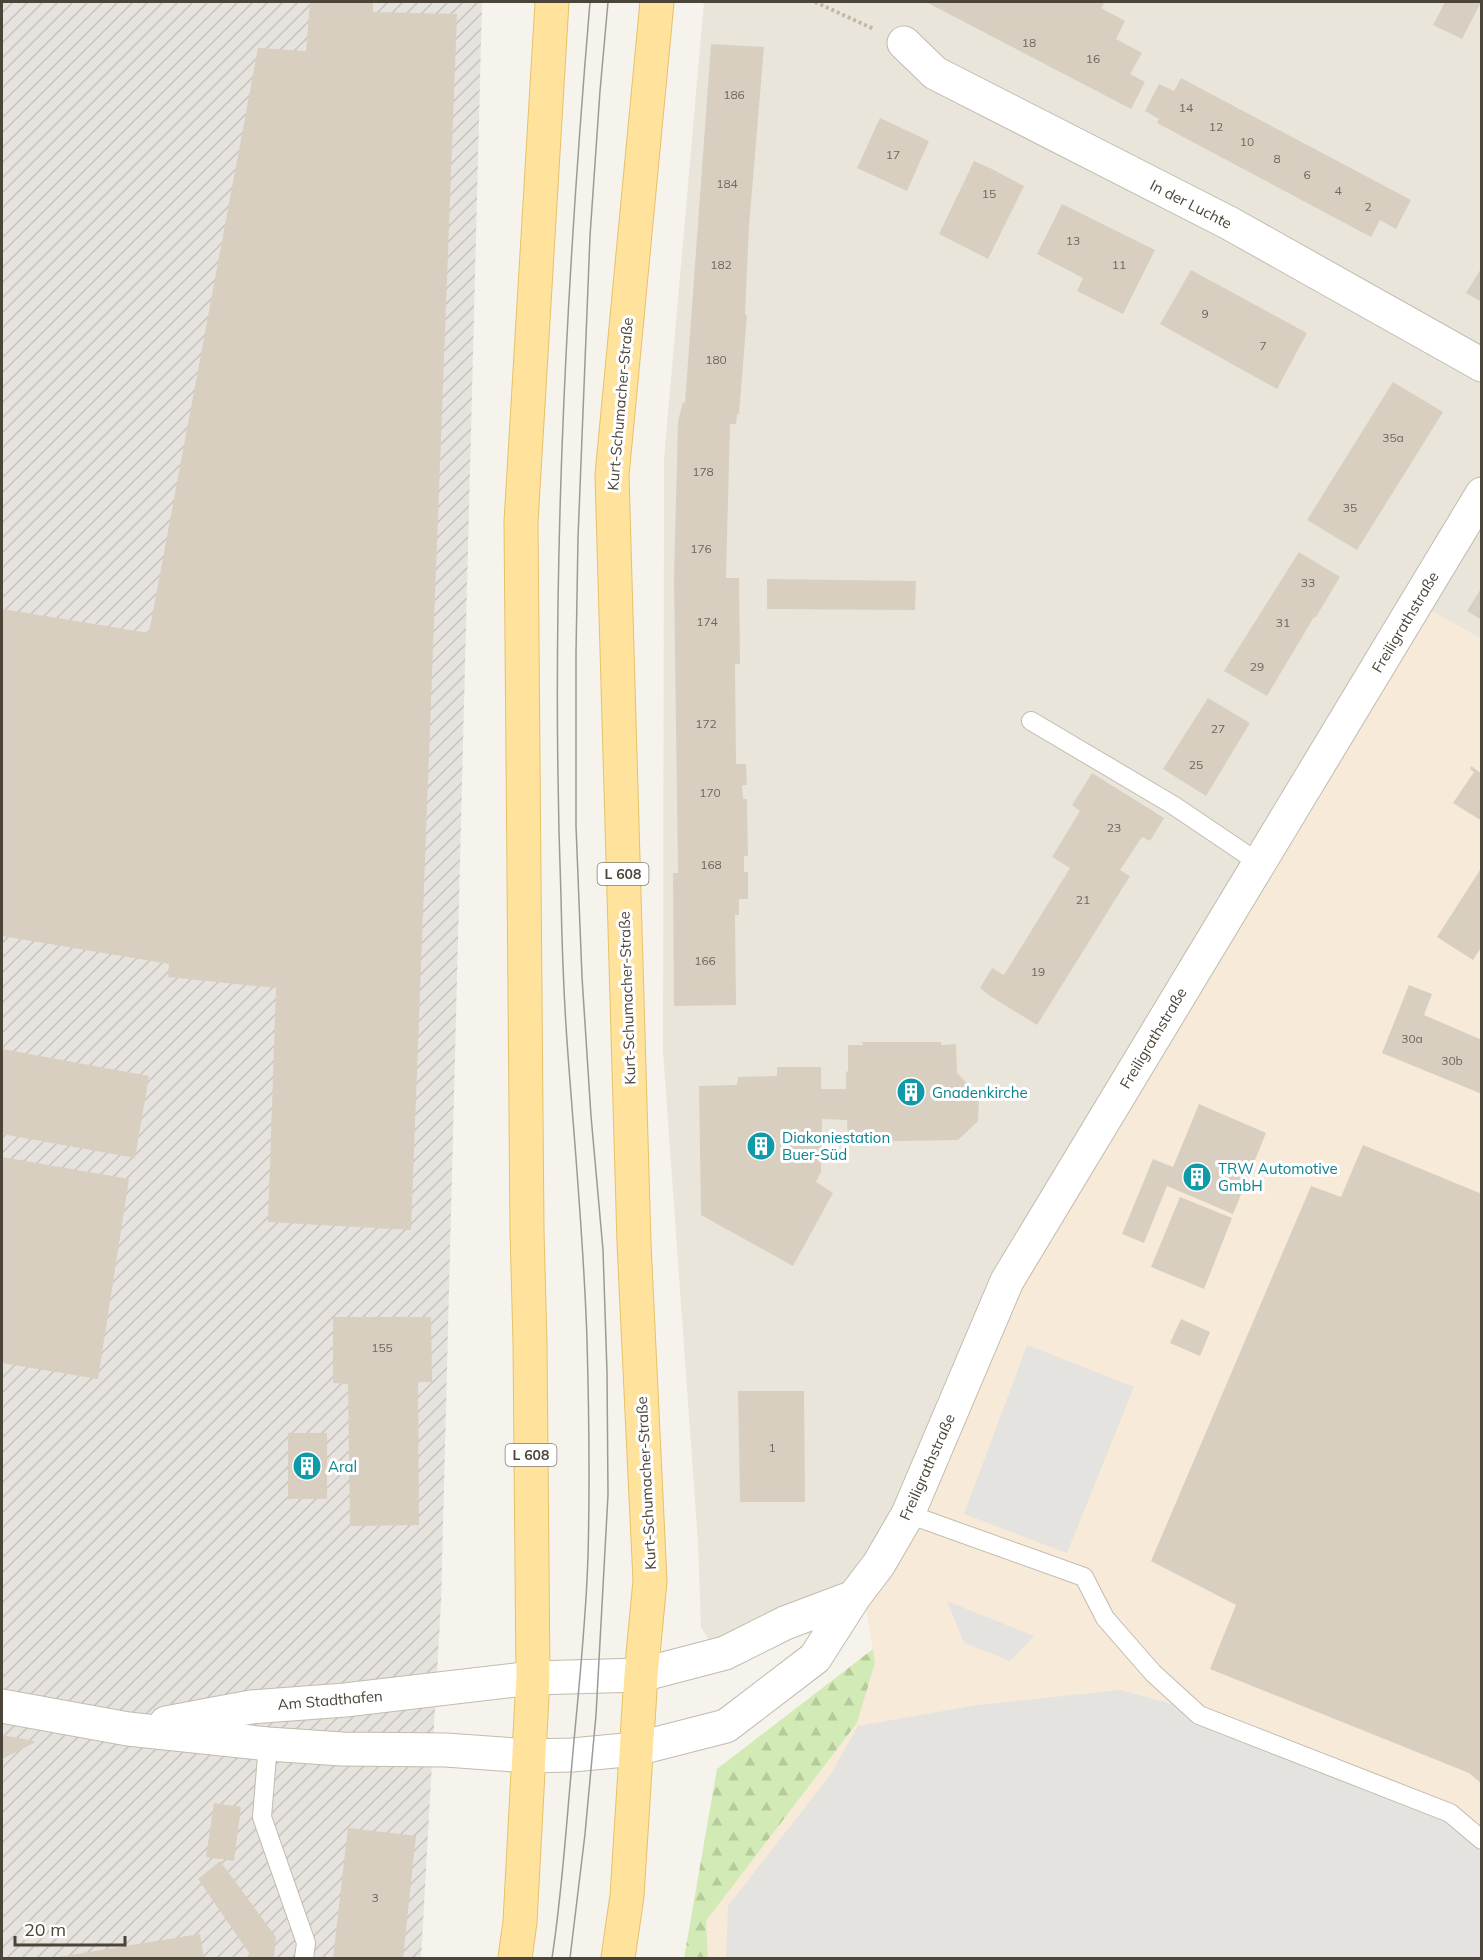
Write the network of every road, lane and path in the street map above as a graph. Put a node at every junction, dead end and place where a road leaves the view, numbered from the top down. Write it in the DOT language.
graph roads {
  1 [pos="552,2"];
  2 [pos="657,2"];
  3 [pos="815,2"];
  4 [pos="903,43"];
  5 [pos="1482,365"];
  6 [pos="1482,494"];
  7 [pos="1031,721"];
  8 [pos="1259,863"];
  9 [pos="908,1514"];
  10 [pos="854,1597"];
  11 [pos="641,1675"];
  12 [pos="533,1678"];
  13 [pos="2,1706"];
  14 [pos="128,1729"];
  15 [pos="268,1744"];
  16 [pos="636,1749"];
  17 [pos="529,1756"];
  18 [pos="1482,1840"];
  19 [pos="304,1959"];
  20 [pos="515,1959"];
  21 [pos="618,1959"];
  1 -- 12 [label="main road, L 608"];
  2 -- 11 [label="main road, Kurt-Schumacher-Straße / L 608"];
  3 -- 4 [label="path"];
  4 -- 5 [label="street, In der Luchte"];
  6 -- 8 [label="street, Freiligrathstraße"];
  7 -- 8 [label="lane"];
  8 -- 9 [label="street, Freiligrathstraße"];
  9 -- 10 [label="street, Freiligrathstraße"];
  9 -- 18 [label="lane"];
  10 -- 11 [label="street"];
  10 -- 16 [label="street, Freiligrathstraße"];
  11 -- 12 [label="street"];
  11 -- 16 [label="main road, Kurt-Schumacher-Straße / L 608"];
  12 -- 14 [label="street, Am Stadthafen"];
  12 -- 17 [label="main road, L 608"];
  13 -- 14 [label="street, Am Stadthafen"];
  14 -- 15 [label="street, Am Stadthafen"];
  15 -- 17 [label="street, Am Stadthafen"];
  15 -- 19 [label="lane"];
  16 -- 17 [label="street, Freiligrathstraße"];
  16 -- 21 [label="main road, Kurt-Schumacher-Straße / L 608"];
  17 -- 20 [label="main road, L 608"];
}
